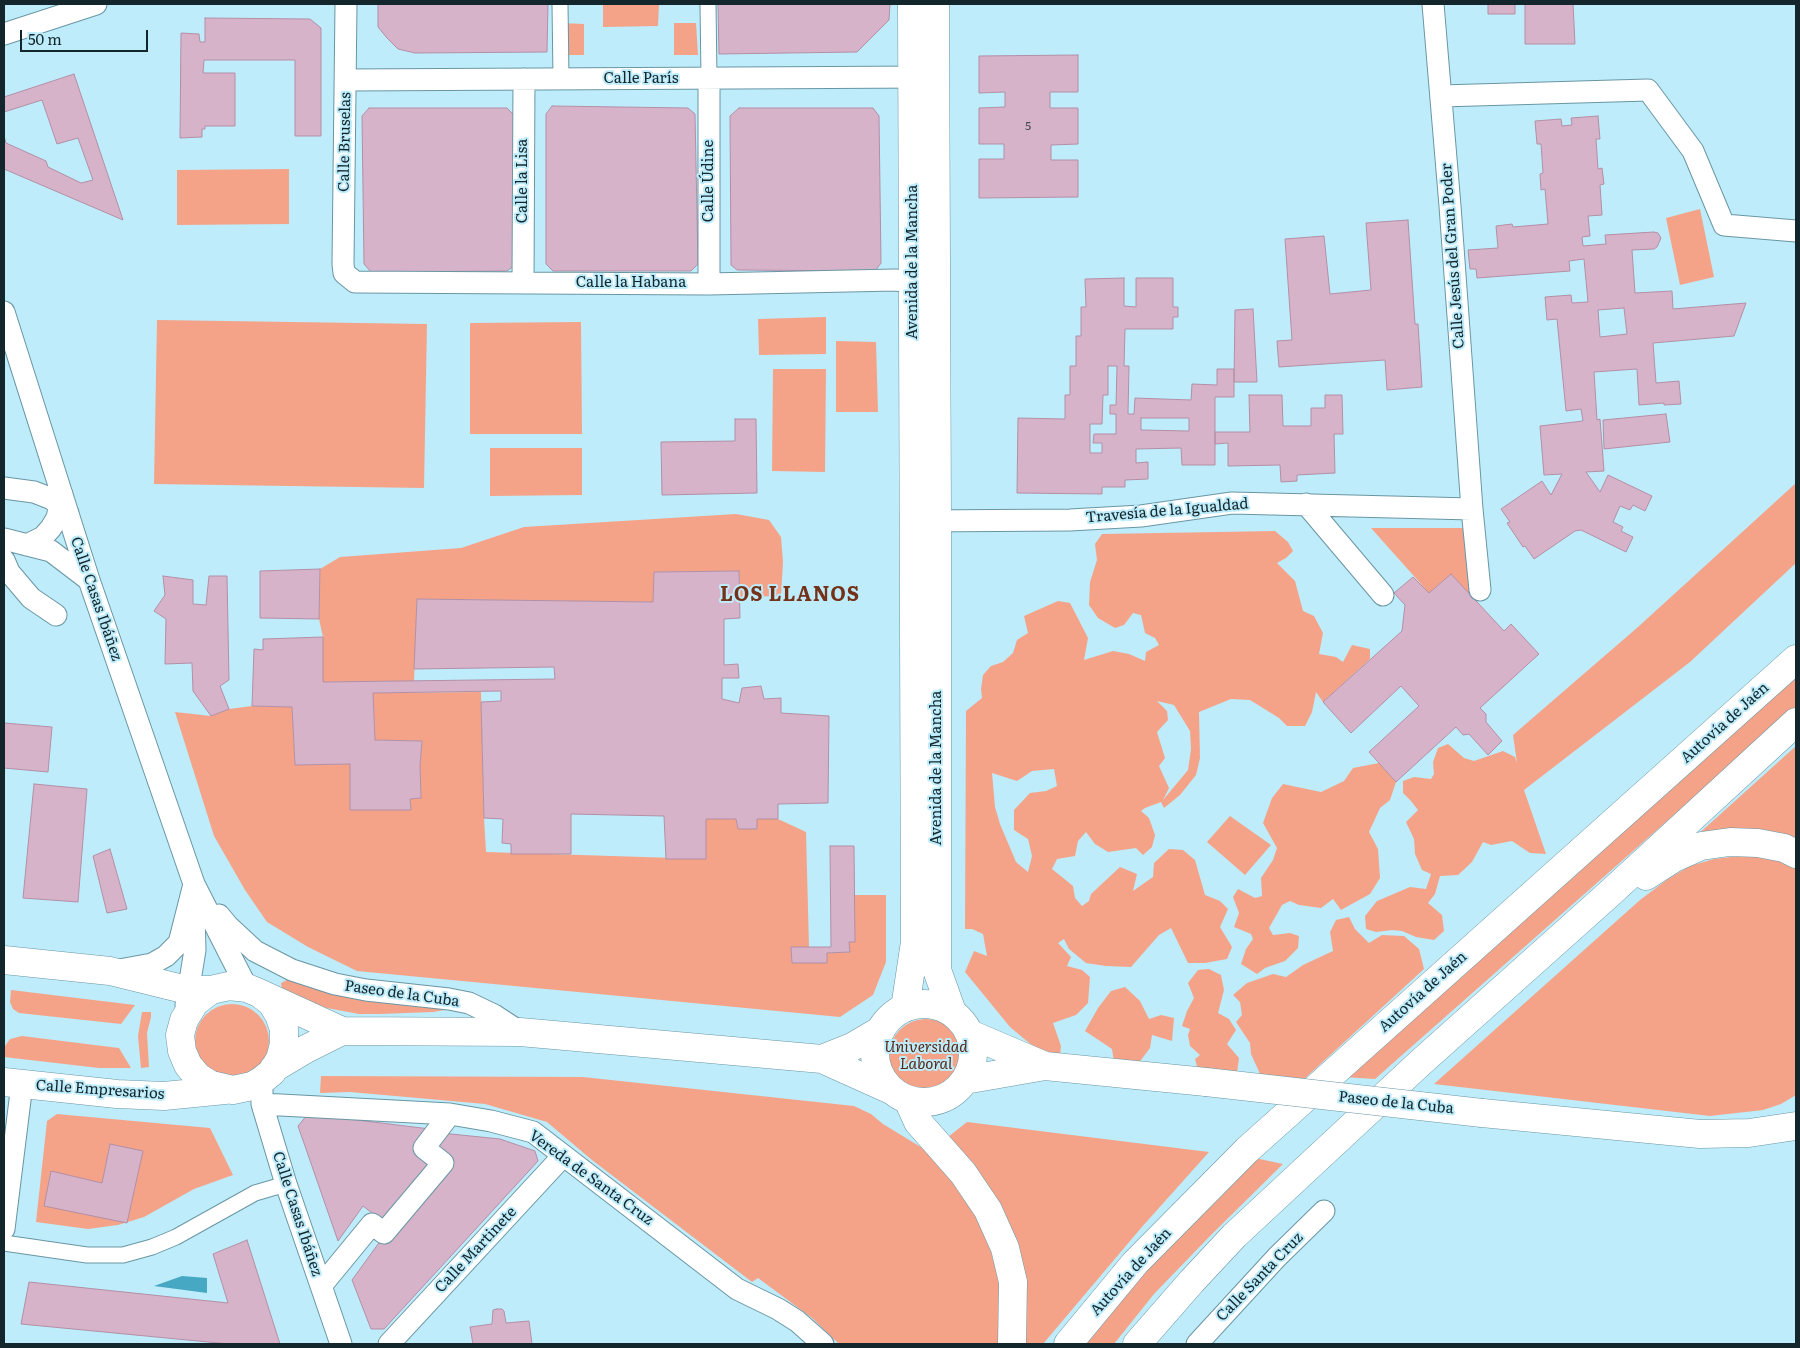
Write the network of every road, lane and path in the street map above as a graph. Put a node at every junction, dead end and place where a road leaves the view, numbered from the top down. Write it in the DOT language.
graph roads {
  1 [pos="96,4"];
  2 [pos="346,4"];
  3 [pos="560,4"];
  4 [pos="708,4"];
  5 [pos="912,4"];
  6 [pos="935,4"];
  7 [pos="1433,4"];
  8 [pos="4,34"];
  9 [pos="924,77"];
  10 [pos="709,78"];
  11 [pos="524,79"];
  12 [pos="561,79"];
  13 [pos="346,80"];
  14 [pos="1441,96"];
  15 [pos="1796,231"];
  16 [pos="350,278"];
  17 [pos="913,282"];
  18 [pos="523,283"];
  19 [pos="709,284"];
  20 [pos="4,312"];
  21 [pos="47,449"];
  22 [pos="4,488"];
  23 [pos="29,491"];
  24 [pos="63,504"];
  25 [pos="1306,504"];
  26 [pos="1472,509"];
  27 [pos="926,521"];
  28 [pos="4,539"];
  29 [pos="28,544"];
  30 [pos="4,560"];
  31 [pos="89,580"];
  32 [pos="1480,590"];
  33 [pos="1383,595"];
  34 [pos="56,615"];
  35 [pos="1796,659"];
  36 [pos="1796,722"];
  37 [pos="1796,854"];
  38 [pos="194,884"];
  39 [pos="1609,894"];
  40 [pos="4,960"];
  41 [pos="110,971"];
  42 [pos="199,990"];
  43 [pos="253,990"];
  44 [pos="906,1008"];
  45 [pos="952,1012"];
  46 [pos="881,1030"];
  47 [pos="342,1032"];
  48 [pos="520,1032"];
  49 [pos="970,1034"];
  50 [pos="822,1060"];
  51 [pos="1045,1066"];
  52 [pos="966,1080"];
  53 [pos="13,1083"];
  54 [pos="266,1084"];
  55 [pos="226,1090"];
  56 [pos="900,1095"];
  57 [pos="1796,1112"];
  58 [pos="450,1114"];
  59 [pos="1796,1126"];
  60 [pos="1749,1133"];
  61 [pos="563,1156"];
  62 [pos="286,1184"];
  63 [pos="1324,1211"];
  64 [pos="4,1229"];
  65 [pos="4,1243"];
  66 [pos="321,1286"];
  67 [pos="341,1344"];
  68 [pos="390,1344"];
  69 [pos="823,1344"];
  70 [pos="1012,1344"];
  71 [pos="1068,1344"];
  72 [pos="1137,1344"];
  73 [pos="1197,1344"];
  1 -- 8 [label="street"];
  2 -- 13 [label="street, Calle Bruselas"];
  3 -- 12 [label="street"];
  4 -- 10 [label="street"];
  5 -- 9 [label="main road, Avenida de la Mancha"];
  6 -- 9 [label="main road, Avenida de la Mancha"];
  7 -- 14 [label="street, Calle Jesús del Gran Poder"];
  9 -- 10 [label="street, Calle París"];
  9 -- 17 [label="main road, Avenida de la Mancha"];
  9 -- 27 [label="main road, Avenida de la Mancha"];
  10 -- 12 [label="street, Calle París"];
  10 -- 19 [label="street, Calle Údine"];
  11 -- 12 [label="street, Calle París"];
  11 -- 13 [label="street, Calle París"];
  11 -- 18 [label="street, Calle la Lisa"];
  13 -- 16 [label="street, Calle Bruselas"];
  14 -- 15 [label="street"];
  14 -- 26 [label="street, Calle Jesús del Gran Poder"];
  16 -- 18 [label="street, Calle la Habana"];
  17 -- 19 [label="street, Calle la Habana"];
  17 -- 27 [label="main road, Avenida de la Mancha"];
  18 -- 19 [label="street, Calle la Habana"];
  20 -- 21 [label="street, Calle Casas Ibáñez"];
  21 -- 23 [label="street"];
  21 -- 24 [label="street, Calle Casas Ibáñez"];
  22 -- 23 [label="street"];
  23 -- 24 [label="street"];
  24 -- 29 [label="street"];
  24 -- 31 [label="street, Calle Casas Ibáñez"];
  25 -- 26 [label="street, Travesía de la Igualdad"];
  25 -- 27 [label="street, Travesía de la Igualdad"];
  25 -- 33 [label="street"];
  26 -- 32 [label="street"];
  27 -- 44 [label="main road, Avenida de la Mancha"];
  27 -- 45 [label="main road, Avenida de la Mancha"];
  28 -- 29 [label="street"];
  29 -- 31 [label="street"];
  30 -- 34 [label="street"];
  31 -- 38 [label="street, Calle Casas Ibáñez"];
  35 -- 71 [label="main road, Autovía de Jaén"];
  36 -- 39 [label="main road"];
  37 -- 39 [label="main road"];
  38 -- 41 [label="street"];
  38 -- 42 [label="street, Calle Casas Ibáñez"];
  38 -- 43 [label="street, Calle Casas Ibáñez"];
  38 -- 48 [label="street, Paseo de la Cuba"];
  39 -- 72 [label="main road"];
  40 -- 41 [label="main road"];
  41 -- 42 [label="main road"];
  42 -- 43 [label="main road"];
  42 -- 55 [label="main road"];
  43 -- 47 [label="main road"];
  43 -- 54 [label="main road"];
  44 -- 45 [label="main road"];
  44 -- 46 [label="main road"];
  45 -- 49 [label="main road"];
  46 -- 50 [label="main road"];
  46 -- 56 [label="main road"];
  47 -- 48 [label="main road, Paseo de la Cuba"];
  47 -- 54 [label="main road"];
  48 -- 50 [label="main road, Paseo de la Cuba"];
  49 -- 51 [label="main road, Paseo de la Cuba"];
  49 -- 52 [label="main road"];
  50 -- 56 [label="main road"];
  51 -- 52 [label="main road, Paseo de la Cuba"];
  51 -- 60 [label="main road, Paseo de la Cuba, bridge"];
  52 -- 56 [label="main road"];
  53 -- 55 [label="main road, Calle Empresarios"];
  53 -- 64 [label="street"];
  54 -- 55 [label="main road"];
  54 -- 58 [label="street, Vereda de Santa Cruz"];
  54 -- 62 [label="street, Calle Casas Ibáñez"];
  56 -- 70 [label="main road"];
  57 -- 60 [label="main road, Paseo de la Cuba"];
  58 -- 61 [label="street, Vereda de Santa Cruz"];
  58 -- 66 [label="street"];
  59 -- 60 [label="main road, Paseo de la Cuba"];
  61 -- 68 [label="street, Calle Martinete"];
  61 -- 69 [label="street, Vereda de Santa Cruz"];
  62 -- 65 [label="street"];
  62 -- 66 [label="street, Calle Casas Ibáñez"];
  63 -- 73 [label="street, Calle Santa Cruz"];
  66 -- 67 [label="street, Calle Casas Ibáñez"];
}
